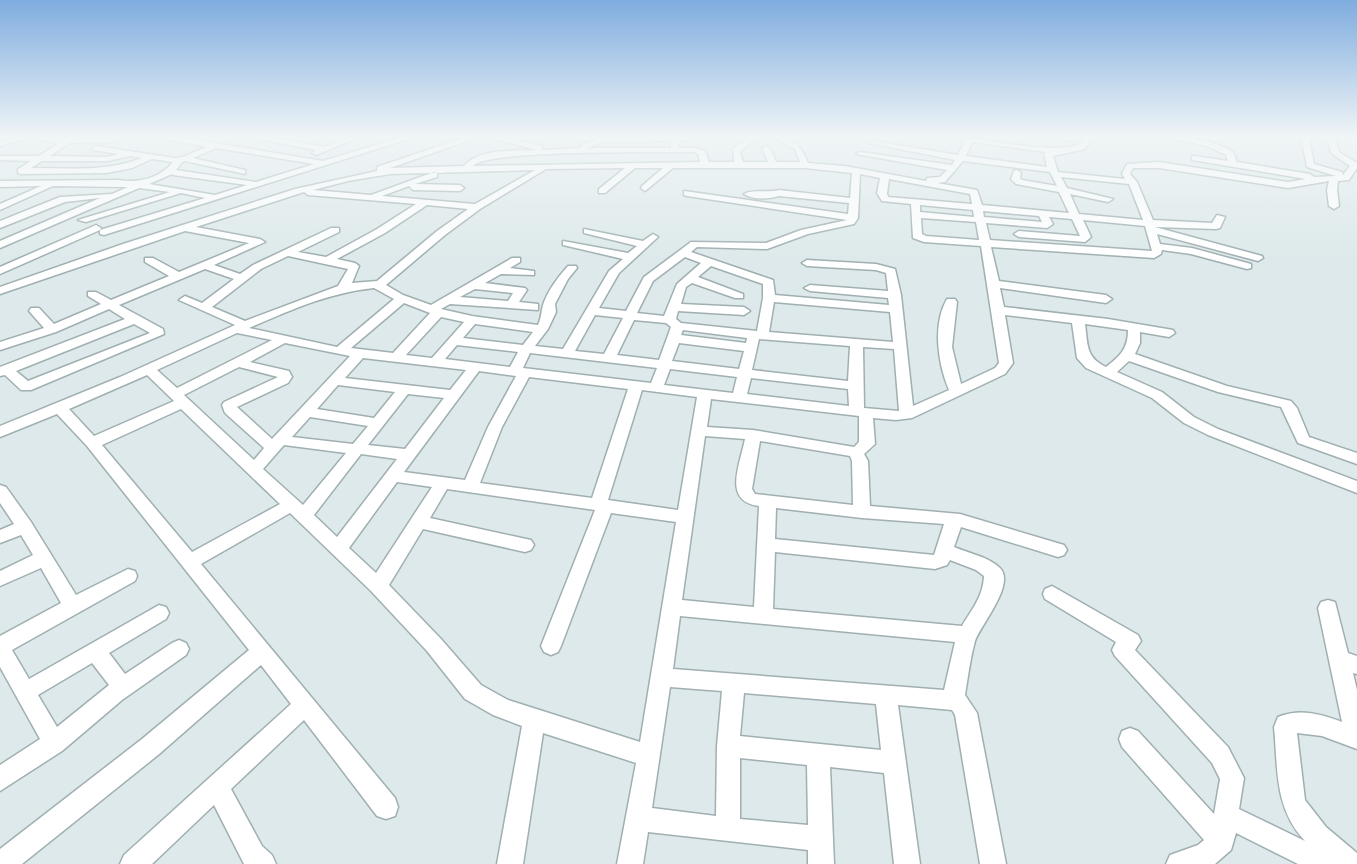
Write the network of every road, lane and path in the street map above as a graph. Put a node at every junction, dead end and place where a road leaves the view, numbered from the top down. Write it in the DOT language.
graph roads {
  1 [pos="11,177"];
  2 [pos="159,177"];
  3 [pos="214,177"];
  4 [pos="272,177"];
  5 [pos="354,177"];
  6 [pos="428,177"];
  7 [pos="527,177"];
  8 [pos="618,177"];
  9 [pos="658,177"];
  10 [pos="852,177"];
  11 [pos="882,177"];
  12 [pos="900,177"];
  13 [pos="913,177"];
  14 [pos="943,177"];
  15 [pos="1016,177"];
  16 [pos="1057,177"];
  17 [pos="1104,177"];
  18 [pos="1129,177"];
  19 [pos="1235,177"];
  20 [pos="1311,177"];
  21 [pos="1338,177"];
  22 [pos="1346,177"];
  23 [pos="276,178"];
  24 [pos="1320,179"];
  25 [pos="1344,180"];
  26 [pos="1133,182"];
  27 [pos="0,184"];
  28 [pos="14,184"];
  29 [pos="52,184"];
  30 [pos="258,184"];
  31 [pos="141,186"];
  32 [pos="404,186"];
  33 [pos="703,186"];
  34 [pos="460,188"];
  35 [pos="645,188"];
  36 [pos="0,190"];
  37 [pos="602,190"];
  38 [pos="184,191"];
  39 [pos="1063,191"];
  40 [pos="295,192"];
  41 [pos="687,193"];
  42 [pos="120,194"];
  43 [pos="369,197"];
  44 [pos="215,198"];
  45 [pos="854,201"];
  46 [pos="918,202"];
  47 [pos="424,204"];
  48 [pos="1069,205"];
  49 [pos="1334,206"];
  50 [pos="0,207"];
  51 [pos="477,207"];
  52 [pos="1042,213"];
  53 [pos="73,214"];
  54 [pos="980,214"];
  55 [pos="916,215"];
  56 [pos="1075,216"];
  57 [pos="1220,217"];
  58 [pos="853,218"];
  59 [pos="944,218"];
  60 [pos="83,220"];
  61 [pos="0,225"];
  62 [pos="1080,226"];
  63 [pos="1149,226"];
  64 [pos="184,228"];
  65 [pos="1017,228"];
  66 [pos="100,230"];
  67 [pos="335,230"];
  68 [pos="1128,230"];
  69 [pos="588,231"];
  70 [pos="945,241"];
  71 [pos="567,243"];
  72 [pos="985,244"];
  73 [pos="0,245"];
  74 [pos="127,246"];
  75 [pos="1155,246"];
  76 [pos="1023,247"];
  77 [pos="288,253"];
  78 [pos="683,253"];
  79 [pos="630,257"];
  80 [pos="1258,258"];
  81 [pos="149,260"];
  82 [pos="328,260"];
  83 [pos="516,260"];
  84 [pos="710,261"];
  85 [pos="807,263"];
  86 [pos="204,265"];
  87 [pos="1247,266"];
  88 [pos="572,268"];
  89 [pos="498,270"];
  90 [pos="0,271"];
  91 [pos="530,273"];
  92 [pos="178,276"];
  93 [pos="690,278"];
  94 [pos="243,279"];
  95 [pos="994,284"];
  96 [pos="378,285"];
  97 [pos="474,285"];
  98 [pos="342,288"];
  99 [pos="810,288"];
  100 [pos="2,289"];
  101 [pos="92,294"];
  102 [pos="895,295"];
  103 [pos="739,296"];
  104 [pos="403,298"];
  105 [pos="769,298"];
  106 [pos="1106,299"];
  107 [pos="185,300"];
  108 [pos="448,300"];
  109 [pos="951,302"];
  110 [pos="511,305"];
  111 [pos="109,306"];
  112 [pos="674,306"];
  113 [pos="534,307"];
  114 [pos="203,308"];
  115 [pos="896,309"];
  116 [pos="996,310"];
  117 [pos="35,311"];
  118 [pos="435,311"];
  119 [pos="592,311"];
  120 [pos="744,311"];
  121 [pos="631,316"];
  122 [pos="1078,319"];
  123 [pos="135,320"];
  124 [pos="472,320"];
  125 [pos="241,327"];
  126 [pos="1134,327"];
  127 [pos="674,328"];
  128 [pos="52,329"];
  129 [pos="542,330"];
  130 [pos="1169,333"];
  131 [pos="284,339"];
  132 [pos="756,340"];
  133 [pos="454,341"];
  134 [pos="857,343"];
  135 [pos="0,346"];
  136 [pos="900,346"];
  137 [pos="526,349"];
  138 [pos="340,351"];
  139 [pos="360,353"];
  140 [pos="567,353"];
  141 [pos="1127,356"];
  142 [pos="396,358"];
  143 [pos="609,358"];
  144 [pos="436,362"];
  145 [pos="239,363"];
  146 [pos="663,363"];
  147 [pos="475,367"];
  148 [pos="148,369"];
  149 [pos="3,371"];
  150 [pos="519,372"];
  151 [pos="745,373"];
  152 [pos="1106,373"];
  153 [pos="335,381"];
  154 [pos="855,386"];
  155 [pos="636,387"];
  156 [pos="656,389"];
  157 [pos="405,390"];
  158 [pos="957,392"];
  159 [pos="454,395"];
  160 [pos="704,395"];
  161 [pos="178,399"];
  162 [pos="739,399"];
  163 [pos="59,407"];
  164 [pos="306,412"];
  165 [pos="861,413"];
  166 [pos="906,415"];
  167 [pos="378,423"];
  168 [pos="698,431"];
  169 [pos="0,432"];
  170 [pos="753,436"];
  171 [pos="92,443"];
  172 [pos="276,444"];
  173 [pos="357,449"];
  174 [pos="856,453"];
  175 [pos="409,455"];
  176 [pos="1357,459"];
  177 [pos="253,470"];
  178 [pos="392,476"];
  179 [pos="443,483"];
  180 [pos="470,487"];
  181 [pos="1357,487"];
  182 [pos="0,491"];
  183 [pos="768,501"];
  184 [pos="601,504"];
  185 [pos="297,511"];
  186 [pos="862,512"];
  187 [pos="685,517"];
  188 [pos="957,520"];
  189 [pos="418,522"];
  190 [pos="25,526"];
  191 [pos="0,538"];
  192 [pos="525,546"];
  193 [pos="767,546"];
  194 [pos="338,549"];
  195 [pos="1058,550"];
  196 [pos="944,551"];
  197 [pos="44,558"];
  198 [pos="189,562"];
  199 [pos="128,576"];
  200 [pos="0,579"];
  201 [pos="378,586"];
  202 [pos="1052,594"];
  203 [pos="73,606"];
  204 [pos="671,607"];
  205 [pos="1328,608"];
  206 [pos="159,614"];
  207 [pos="764,615"];
  208 [pos="967,635"];
  209 [pos="551,646"];
  210 [pos="0,647"];
  211 [pos="179,649"];
  212 [pos="95,651"];
  213 [pos="262,651"];
  214 [pos="1348,662"];
  215 [pos="660,677"];
  216 [pos="734,682"];
  217 [pos="123,687"];
  218 [pos="25,692"];
  219 [pos="886,695"];
  220 [pos="953,700"];
  221 [pos="306,705"];
  222 [pos="534,720"];
  223 [pos="1357,738"];
  224 [pos="1130,739"];
  225 [pos="54,743"];
  226 [pos="728,746"];
  227 [pos="649,756"];
  228 [pos="818,756"];
  229 [pos="895,763"];
  230 [pos="0,779"];
  231 [pos="217,786"];
  232 [pos="386,807"];
  233 [pos="1227,816"];
  234 [pos="638,819"];
  235 [pos="728,830"];
  236 [pos="821,839"];
  237 [pos="1320,839"];
  238 [pos="1222,841"];
  239 [pos="1183,863"];
  240 [pos="2,864"];
  241 [pos="133,864"];
  242 [pos="263,864"];
  243 [pos="510,864"];
  244 [pos="630,864"];
  245 [pos="821,864"];
  246 [pos="907,864"];
  247 [pos="993,864"];
  248 [pos="1326,864"];
  249 [pos="1350,864"];
  1 -- 27 [label="street"];
  2 -- 31 [label="street"];
  3 -- 30 [label="street"];
  4 -- 23 [label="street"];
  5 -- 40 [label="street"];
  6 -- 32 [label="street"];
  7 -- 51 [label="street"];
  8 -- 37 [label="street"];
  9 -- 35 [label="street"];
  10 -- 45 [label="street"];
  11 -- 46 [label="street"];
  12 -- 54 [label="street"];
  13 -- 14 [label="street"];
  15 -- 39 [label="street"];
  16 -- 39 [label="street"];
  17 -- 26 [label="street"];
  18 -- 26 [label="street"];
  19 -- 24 [label="street"];
  20 -- 24 [label="street"];
  21 -- 25 [label="street"];
  22 -- 25 [label="street"];
  23 -- 30 [label="street"];
  24 -- 25 [label="street"];
  25 -- 49 [label="street"];
  26 -- 63 [label="street"];
  27 -- 28 [label="street"];
  28 -- 29 [label="street"];
  28 -- 36 [label="street"];
  29 -- 31 [label="street"];
  29 -- 50 [label="street"];
  30 -- 40 [label="street"];
  30 -- 44 [label="street"];
  31 -- 38 [label="street"];
  31 -- 42 [label="street"];
  32 -- 34 [label="street"];
  32 -- 43 [label="street"];
  33 -- 45 [label="street"];
  38 -- 44 [label="street"];
  38 -- 60 [label="street"];
  39 -- 48 [label="street"];
  39 -- 48 [label="street"];
  40 -- 43 [label="street"];
  40 -- 64 [label="street"];
  41 -- 58 [label="street"];
  42 -- 53 [label="street"];
  42 -- 61 [label="street"];
  43 -- 47 [label="street"];
  44 -- 66 [label="street"];
  45 -- 58 [label="street"];
  46 -- 54 [label="street"];
  46 -- 55 [label="street"];
  47 -- 51 [label="street"];
  47 -- 82 [label="street"];
  48 -- 56 [label="street"];
  51 -- 96 [label="street"];
  52 -- 54 [label="street"];
  52 -- 56 [label="street"];
  52 -- 65 [label="street"];
  53 -- 60 [label="street"];
  53 -- 73 [label="street"];
  54 -- 59 [label="street"];
  54 -- 65 [label="street"];
  54 -- 72 [label="street"];
  55 -- 59 [label="street"];
  55 -- 70 [label="street"];
  56 -- 62 [label="street"];
  56 -- 63 [label="street"];
  57 -- 63 [label="street"];
  58 -- 78 [label="street"];
  59 -- 70 [label="street"];
  60 -- 66 [label="street"];
  62 -- 65 [label="street"];
  62 -- 68 [label="street"];
  63 -- 75 [label="street"];
  63 -- 80 [label="street"];
  64 -- 74 [label="street"];
  64 -- 86 [label="street"];
  65 -- 76 [label="street"];
  66 -- 74 [label="street"];
  66 -- 90 [label="street"];
  67 -- 77 [label="street"];
  69 -- 79 [label="street"];
  70 -- 72 [label="street"];
  71 -- 79 [label="street"];
  72 -- 76 [label="street"];
  72 -- 95 [label="street"];
  74 -- 100 [label="street"];
  75 -- 76 [label="street"];
  75 -- 87 [label="street"];
  77 -- 82 [label="street"];
  77 -- 94 [label="street"];
  78 -- 84 [label="street"];
  78 -- 121 [label="street"];
  79 -- 119 [label="street"];
  81 -- 92 [label="street"];
  82 -- 98 [label="street"];
  83 -- 89 [label="street"];
  84 -- 93 [label="street"];
  84 -- 105 [label="street"];
  85 -- 102 [label="street"];
  86 -- 92 [label="street"];
  86 -- 94 [label="street"];
  88 -- 129 [label="street"];
  89 -- 91 [label="street"];
  89 -- 97 [label="street"];
  92 -- 111 [label="street"];
  93 -- 103 [label="street"];
  93 -- 112 [label="street"];
  94 -- 114 [label="street"];
  95 -- 106 [label="street"];
  95 -- 116 [label="street"];
  96 -- 98 [label="street"];
  96 -- 104 [label="street"];
  97 -- 108 [label="street"];
  97 -- 110 [label="street"];
  98 -- 125 [label="street"];
  99 -- 102 [label="street"];
  101 -- 111 [label="street"];
  102 -- 115 [label="street"];
  104 -- 118 [label="street"];
  104 -- 138 [label="street"];
  105 -- 115 [label="street"];
  105 -- 132 [label="street"];
  107 -- 114 [label="street"];
  108 -- 110 [label="street"];
  108 -- 118 [label="street"];
  109 -- 158 [label="street"];
  110 -- 113 [label="street"];
  111 -- 123 [label="street"];
  111 -- 128 [label="street"];
  112 -- 120 [label="street"];
  112 -- 127 [label="street"];
  114 -- 125 [label="street"];
  115 -- 136 [label="street"];
  116 -- 122 [label="street"];
  116 -- 158 [label="street"];
  117 -- 128 [label="street"];
  118 -- 124 [label="street"];
  118 -- 142 [label="street"];
  119 -- 121 [label="street"];
  119 -- 140 [label="street"];
  121 -- 127 [label="street"];
  121 -- 143 [label="street"];
  122 -- 126 [label="street"];
  122 -- 152 [label="street"];
  123 -- 149 [label="street"];
  123 -- 149 [label="street"];
  124 -- 129 [label="street"];
  124 -- 133 [label="street"];
  125 -- 131 [label="street"];
  125 -- 148 [label="street"];
  126 -- 130 [label="street"];
  126 -- 141 [label="street"];
  127 -- 132 [label="street"];
  127 -- 146 [label="street"];
  128 -- 135 [label="street"];
  129 -- 137 [label="street"];
  131 -- 138 [label="street"];
  131 -- 145 [label="street"];
  132 -- 134 [label="street"];
  132 -- 151 [label="street"];
  133 -- 137 [label="street"];
  133 -- 144 [label="street"];
  134 -- 136 [label="street"];
  134 -- 154 [label="street"];
  136 -- 166 [label="street"];
  137 -- 140 [label="street"];
  137 -- 150 [label="street"];
  138 -- 139 [label="street"];
  139 -- 142 [label="street"];
  139 -- 153 [label="street"];
  140 -- 143 [label="street"];
  141 -- 152 [label="street"];
  141 -- 176 [label="street"];
  142 -- 144 [label="street"];
  143 -- 146 [label="street"];
  144 -- 147 [label="street"];
  145 -- 161 [label="street"];
  145 -- 172 [label="street"];
  146 -- 151 [label="street"];
  146 -- 156 [label="street"];
  147 -- 150 [label="street"];
  147 -- 159 [label="street"];
  148 -- 161 [label="street"];
  148 -- 163 [label="street"];
  150 -- 155 [label="street"];
  150 -- 180 [label="street"];
  151 -- 154 [label="street"];
  151 -- 162 [label="street"];
  152 -- 181 [label="street"];
  153 -- 157 [label="street"];
  153 -- 164 [label="street"];
  154 -- 165 [label="street"];
  155 -- 156 [label="street"];
  155 -- 184 [label="street"];
  156 -- 160 [label="street"];
  157 -- 159 [label="street"];
  157 -- 167 [label="street"];
  158 -- 166 [label="street"];
  159 -- 175 [label="street"];
  160 -- 162 [label="street"];
  160 -- 168 [label="street"];
  161 -- 171 [label="street"];
  161 -- 177 [label="street"];
  162 -- 165 [label="street"];
  163 -- 169 [label="street"];
  163 -- 171 [label="street"];
  164 -- 167 [label="street"];
  164 -- 172 [label="street"];
  165 -- 166 [label="street"];
  165 -- 174 [label="street"];
  167 -- 173 [label="street"];
  168 -- 170 [label="street"];
  168 -- 187 [label="street"];
  170 -- 174 [label="street"];
  170 -- 183 [label="street"];
  171 -- 198 [label="street"];
  172 -- 173 [label="street"];
  172 -- 177 [label="street"];
  173 -- 175 [label="street"];
  173 -- 185 [label="street"];
  174 -- 186 [label="street"];
  175 -- 178 [label="street"];
  177 -- 185 [label="street"];
  178 -- 179 [label="street"];
  178 -- 194 [label="street"];
  179 -- 180 [label="street"];
  179 -- 189 [label="street"];
  180 -- 184 [label="street"];
  182 -- 190 [label="street"];
  183 -- 186 [label="street"];
  183 -- 193 [label="street"];
  184 -- 187 [label="street"];
  184 -- 209 [label="street"];
  185 -- 194 [label="street"];
  185 -- 198 [label="street"];
  186 -- 188 [label="street"];
  187 -- 204 [label="street"];
  188 -- 195 [label="street"];
  188 -- 196 [label="street"];
  189 -- 192 [label="street"];
  189 -- 201 [label="street"];
  190 -- 191 [label="street"];
  190 -- 197 [label="street"];
  193 -- 196 [label="street"];
  193 -- 207 [label="street"];
  194 -- 201 [label="street"];
  196 -- 208 [label="street"];
  197 -- 200 [label="street"];
  197 -- 203 [label="street"];
  198 -- 213 [label="street"];
  199 -- 203 [label="street"];
  201 -- 222 [label="street"];
  202 -- 233 [label="street"];
  203 -- 210 [label="street"];
  204 -- 207 [label="street"];
  204 -- 215 [label="street"];
  205 -- 214 [label="street"];
  206 -- 212 [label="street"];
  207 -- 208 [label="street"];
  208 -- 220 [label="street"];
  210 -- 218 [label="street"];
  211 -- 217 [label="street"];
  212 -- 217 [label="street"];
  212 -- 218 [label="street"];
  213 -- 221 [label="street"];
  213 -- 240 [label="street"];
  214 -- 223 [label="street"];
  215 -- 216 [label="street"];
  215 -- 227 [label="street"];
  216 -- 219 [label="street"];
  216 -- 226 [label="street"];
  217 -- 225 [label="street"];
  218 -- 225 [label="street"];
  219 -- 220 [label="street"];
  219 -- 229 [label="street"];
  220 -- 247 [label="street"];
  221 -- 231 [label="street"];
  221 -- 232 [label="street"];
  222 -- 227 [label="street"];
  222 -- 243 [label="street"];
  223 -- 237 [label="street"];
  224 -- 238 [label="street"];
  225 -- 230 [label="street"];
  226 -- 228 [label="street"];
  226 -- 235 [label="street"];
  227 -- 234 [label="street"];
  228 -- 229 [label="street"];
  228 -- 236 [label="street"];
  229 -- 246 [label="street"];
  231 -- 241 [label="street"];
  231 -- 242 [label="street"];
  233 -- 238 [label="street"];
  233 -- 248 [label="street"];
  234 -- 235 [label="street"];
  234 -- 244 [label="street"];
  235 -- 236 [label="street"];
  236 -- 245 [label="street"];
  237 -- 248 [label="street"];
  237 -- 249 [label="street"];
  238 -- 239 [label="street"];
}
